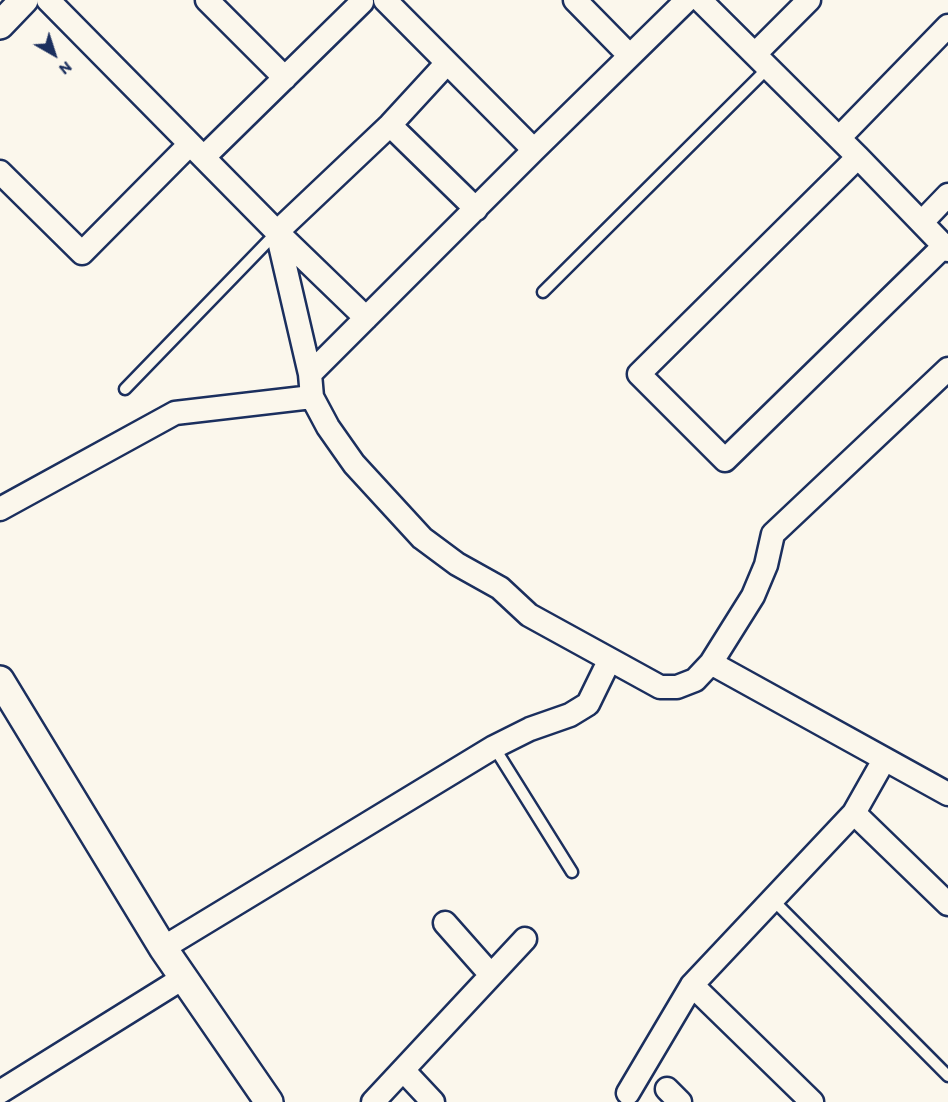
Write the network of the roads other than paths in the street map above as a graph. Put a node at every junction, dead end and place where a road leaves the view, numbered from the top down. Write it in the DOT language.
graph roads {
  1 [pos="24,0"];
  2 [pos="48,0"];
  3 [pos="207,0"];
  4 [pos="385,0"];
  5 [pos="575,0"];
  6 [pos="687,0"];
  7 [pos="700,0"];
  8 [pos="809,0"];
  9 [pos="362,1"];
  10 [pos="0,25"];
  11 [pos="948,26"];
  12 [pos="629,55"];
  13 [pos="761,61"];
  14 [pos="447,63"];
  15 [pos="285,78"];
  16 [pos="390,125"];
  17 [pos="838,138"];
  18 [pos="197,150"];
  19 [pos="534,150"];
  20 [pos="858,157"];
  21 [pos="0,172"];
  22 [pos="948,195"];
  23 [pos="476,209"];
  24 [pos="922,222"];
  25 [pos="277,232"];
  26 [pos="946,248"];
  27 [pos="543,292"];
  28 [pos="366,318"];
  29 [pos="948,369"];
  30 [pos="310,374"];
  31 [pos="125,389"];
  32 [pos="312,397"];
  33 [pos="0,509"];
  34 [pos="609,661"];
  35 [pos="711,663"];
  36 [pos="0,680"];
  37 [pos="494,747"];
  38 [pos="884,760"];
  39 [pos="948,794"];
  40 [pos="854,813"];
  41 [pos="572,872"];
  42 [pos="772,899"];
  43 [pos="948,904"];
  44 [pos="445,923"];
  45 [pos="525,939"];
  46 [pos="163,948"];
  47 [pos="491,975"];
  48 [pos="183,978"];
  49 [pos="692,985"];
  50 [pos="403,1070"];
  51 [pos="948,1076"];
  52 [pos="0,1092"];
  53 [pos="628,1093"];
  54 [pos="803,1099"];
  55 [pos="268,1102"];
  56 [pos="373,1102"];
  57 [pos="433,1102"];
  1 -- 10 [label="street"];
  2 -- 18 [label="street"];
  3 -- 15 [label="street"];
  4 -- 14 [label="street"];
  5 -- 12 [label="street"];
  6 -- 12 [label="street"];
  7 -- 13 [label="street"];
  8 -- 13 [label="street"];
  9 -- 15 [label="street"];
  11 -- 17 [label="street"];
  12 -- 19 [label="street"];
  13 -- 17 [label="street"];
  13 -- 27 [label="lane"];
  14 -- 16 [label="street"];
  14 -- 19 [label="street"];
  15 -- 18 [label="street"];
  16 -- 23 [label="street"];
  16 -- 25 [label="street"];
  17 -- 20 [label="street"];
  18 -- 21 [label="street"];
  18 -- 25 [label="street"];
  19 -- 23 [label="street"];
  20 -- 24 [label="street"];
  20 -- 26 [label="street"];
  22 -- 24 [label="street"];
  23 -- 28 [label="street"];
  24 -- 26 [label="street"];
  25 -- 28 [label="street"];
  25 -- 30 [label="street"];
  25 -- 31 [label="lane"];
  28 -- 30 [label="street"];
  29 -- 35 [label="street"];
  30 -- 32 [label="street"];
  32 -- 33 [label="street"];
  32 -- 34 [label="street"];
  34 -- 35 [label="street"];
  34 -- 37 [label="street"];
  35 -- 38 [label="street"];
  36 -- 46 [label="street"];
  37 -- 41 [label="lane"];
  37 -- 46 [label="street"];
  38 -- 39 [label="street"];
  38 -- 40 [label="street"];
  40 -- 42 [label="street"];
  40 -- 43 [label="street"];
  42 -- 49 [label="street"];
  42 -- 51 [label="lane"];
  44 -- 47 [label="street"];
  45 -- 47 [label="street"];
  46 -- 48 [label="street"];
  47 -- 50 [label="street"];
  48 -- 52 [label="street"];
  48 -- 55 [label="street"];
  49 -- 53 [label="street"];
  49 -- 54 [label="street"];
  50 -- 56 [label="street"];
  50 -- 57 [label="street"];
}
